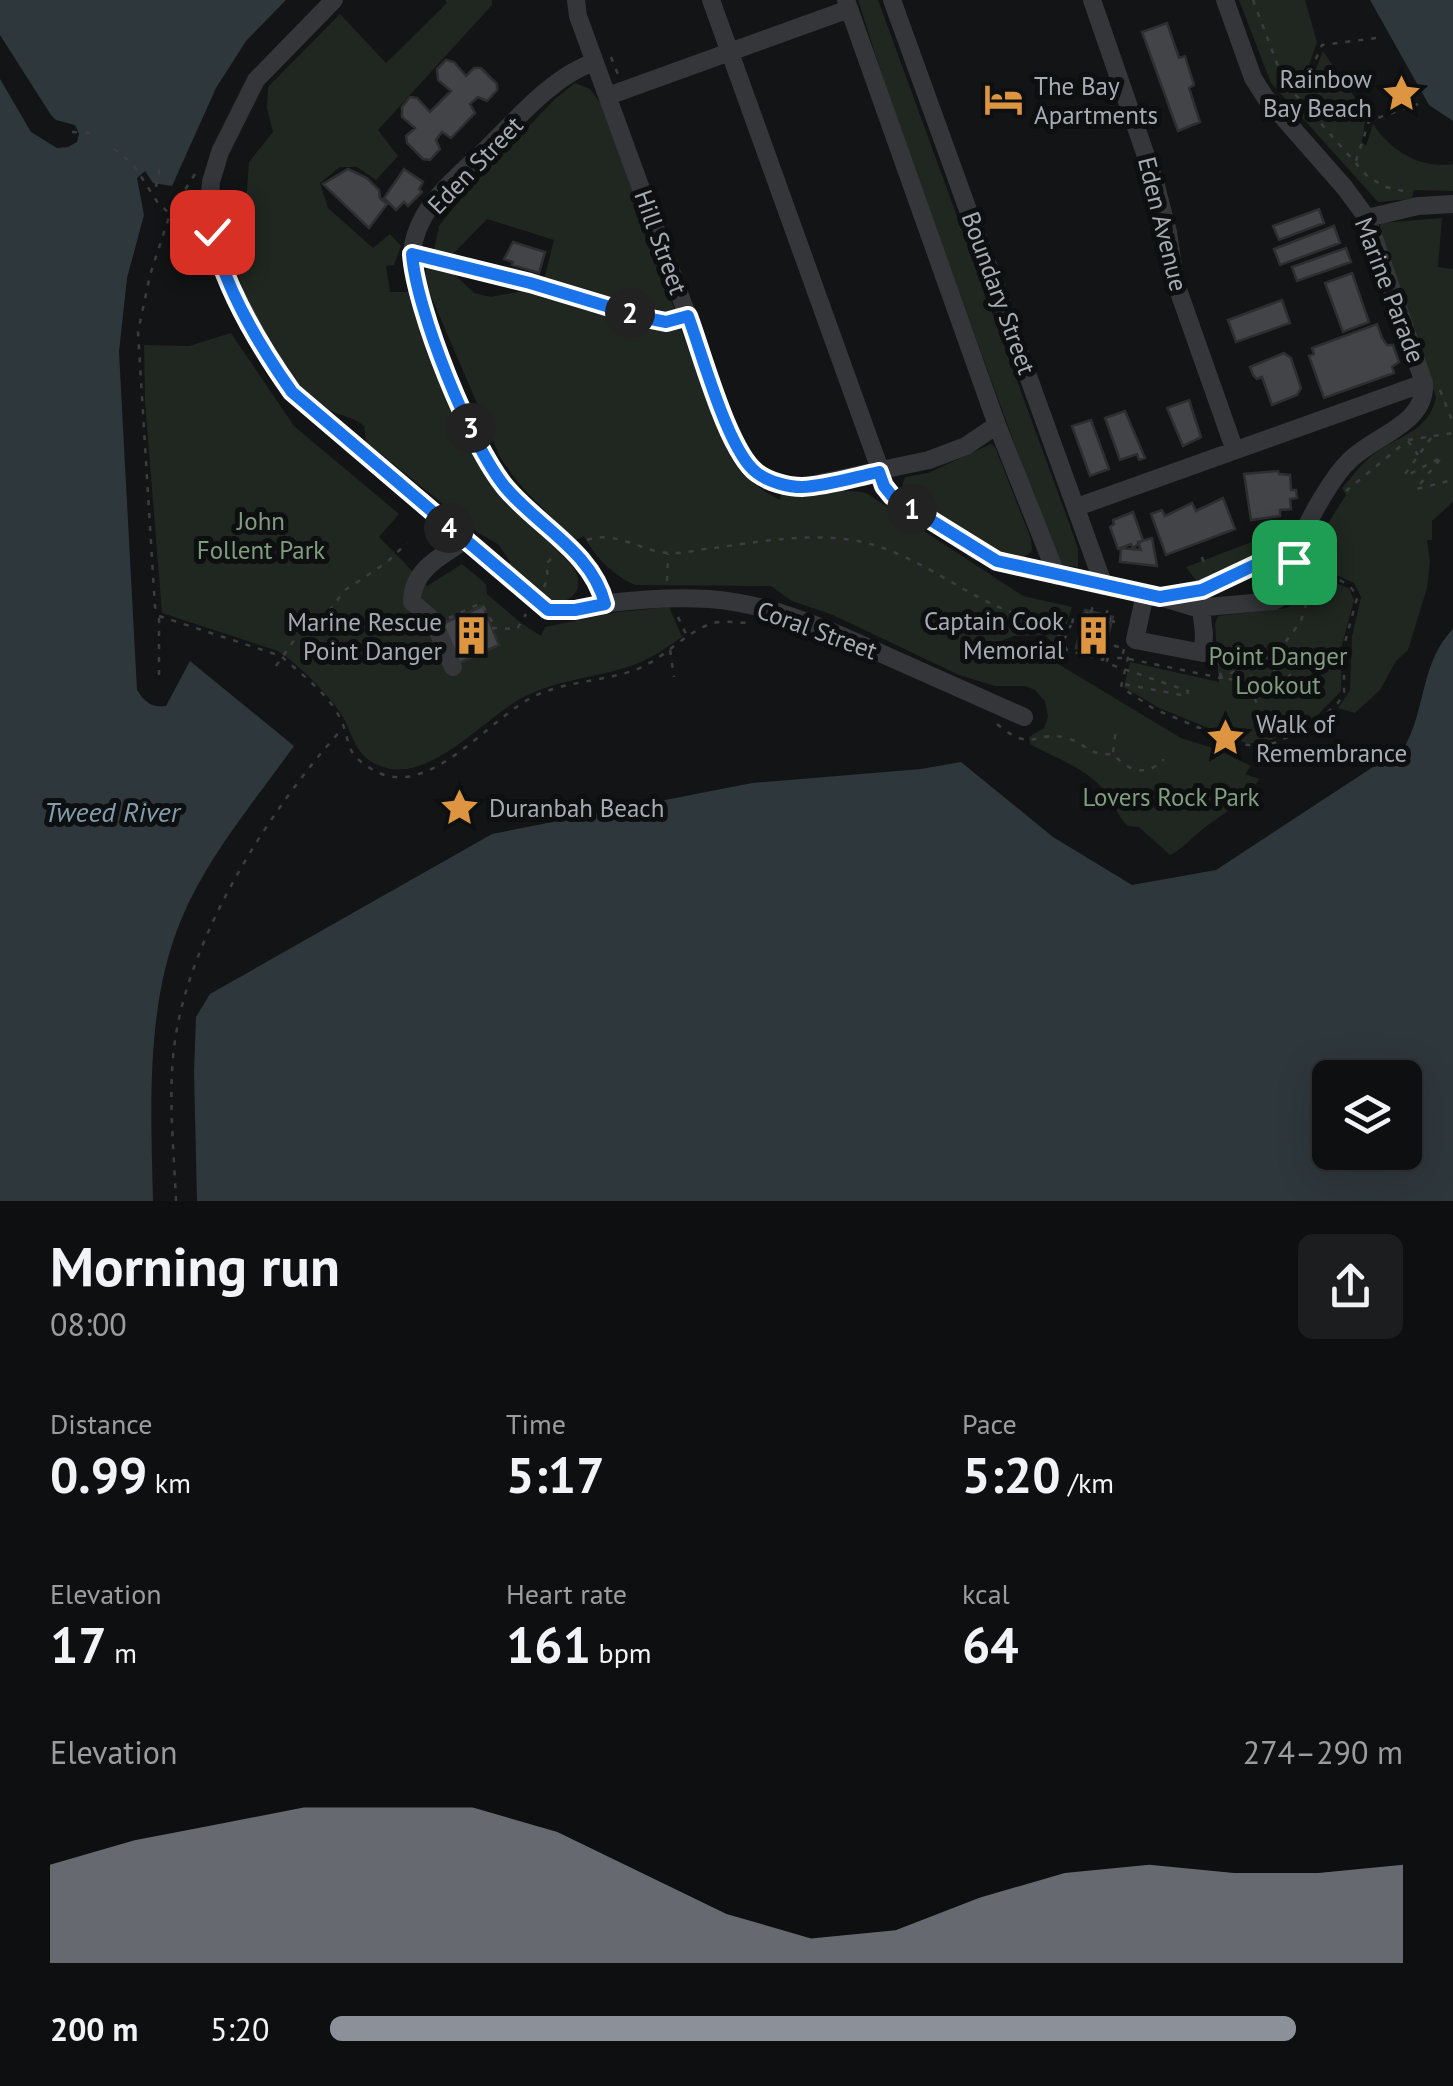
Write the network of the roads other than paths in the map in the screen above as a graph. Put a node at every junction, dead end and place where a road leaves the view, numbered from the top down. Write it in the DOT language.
graph roads {
  1 [pos="334,0"];
  2 [pos="576,0"];
  3 [pos="711,0"];
  4 [pos="892,0"];
  5 [pos="1092,0"];
  6 [pos="1225,0"];
  7 [pos="847,4"];
  8 [pos="730,52"];
  9 [pos="601,57"];
  10 [pos="616,93"];
  11 [pos="1453,204"];
  12 [pos="1367,218"];
  13 [pos="412,254"];
  14 [pos="688,316"];
  15 [pos="1424,383"];
  16 [pos="997,425"];
  17 [pos="1234,448"];
  18 [pos="880,472"];
  19 [pos="1077,507"];
  20 [pos="1303,534"];
  21 [pos="464,541"];
  22 [pos="1276,555"];
  23 [pos="1306,575"];
  24 [pos="1057,576"];
  25 [pos="1104,586"];
  26 [pos="1152,596"];
  27 [pos="1200,600"];
  28 [pos="605,604"];
  29 [pos="454,668"];
  30 [pos="1024,717"];
  1 -- 21 [label="street, Coral Street"];
  2 -- 9 [label="street, Hill Street"];
  3 -- 8 [label="street"];
  4 -- 19 [label="street, Boundary Street"];
  5 -- 17 [label="street, Eden Avenue"];
  6 -- 12 [label="street, Marine Parade"];
  7 -- 8 [label="street"];
  7 -- 16 [label="street, Boundary Street"];
  8 -- 10 [label="street"];
  8 -- 18 [label="street"];
  9 -- 10 [label="street, Hill Street"];
  9 -- 13 [label="street, Eden Street"];
  10 -- 14 [label="street, Hill Street"];
  11 -- 12 [label="street"];
  12 -- 15 [label="street, Marine Parade"];
  13 -- 14 [label="street"];
  13 -- 28 [label="street"];
  14 -- 18 [label="street, Hill Street"];
  15 -- 17 [label="street"];
  15 -- 20 [label="street"];
  16 -- 18 [label="street, Hill Street"];
  16 -- 24 [label="street, Boundary Street"];
  17 -- 19 [label="street"];
  18 -- 24 [label="street"];
  19 -- 25 [label="street, Boundary Street"];
  20 -- 22 [label="street"];
  20 -- 23 [label="street"];
  21 -- 28 [label="street, Coral Street"];
  21 -- 29 [label="street"];
  22 -- 23 [label="street"];
  22 -- 27 [label="street"];
  23 -- 27 [label="street"];
  24 -- 25 [label="street"];
  25 -- 26 [label="street"];
  26 -- 27 [label="street"];
  26 -- 27 [label="street"];
  28 -- 30 [label="street, Coral Street"];
}
